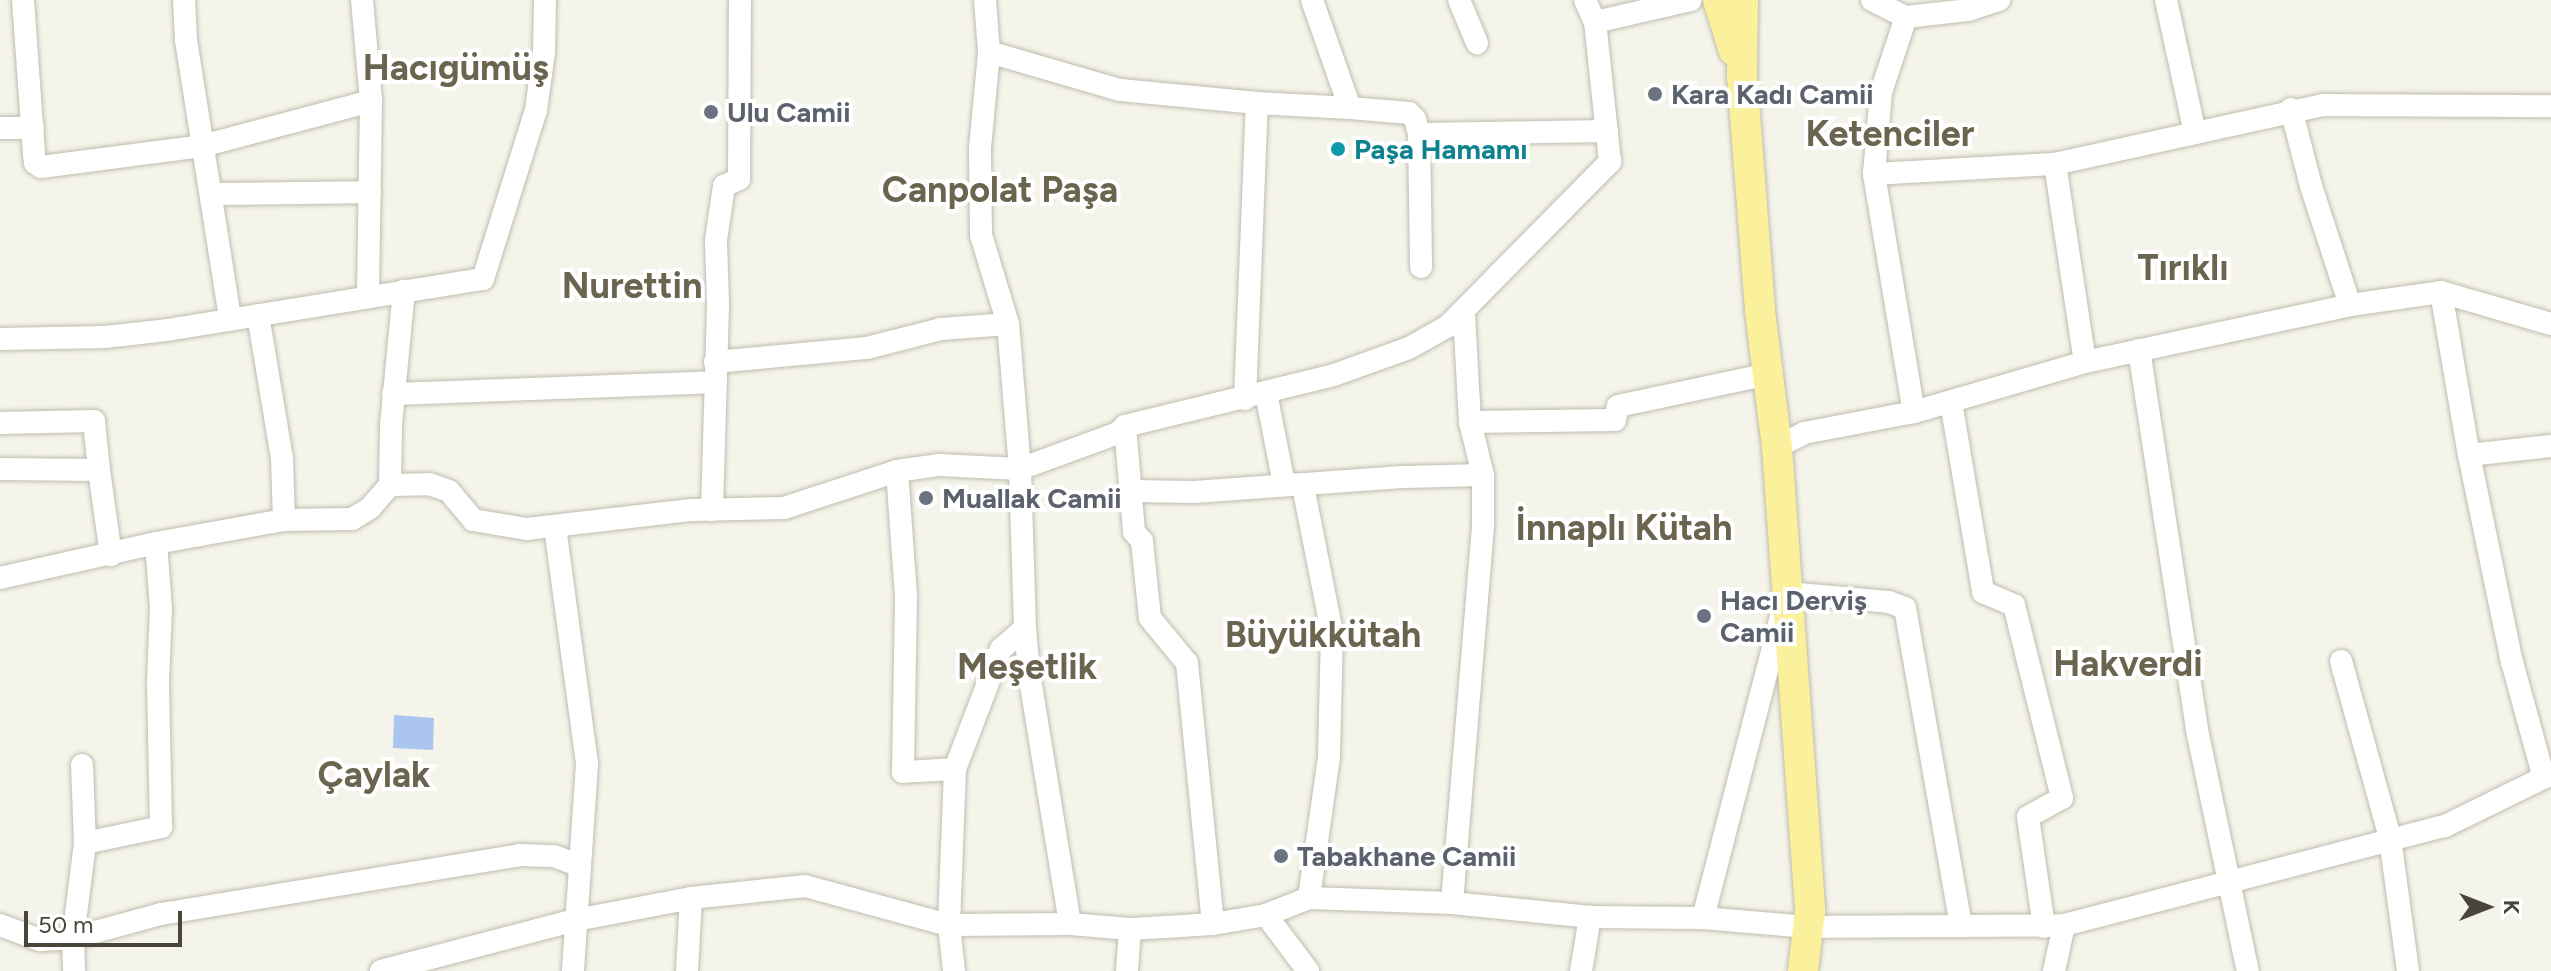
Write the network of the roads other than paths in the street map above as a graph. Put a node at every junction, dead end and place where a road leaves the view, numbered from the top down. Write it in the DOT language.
graph roads {
  1 [pos="23,0"];
  2 [pos="184,0"];
  3 [pos="362,0"];
  4 [pos="545,0"];
  5 [pos="740,0"];
  6 [pos="985,0"];
  7 [pos="1312,0"];
  8 [pos="1459,0"];
  9 [pos="1585,0"];
  10 [pos="1691,0"];
  11 [pos="1718,0"];
  12 [pos="1743,0"];
  13 [pos="1872,0"];
  14 [pos="1999,0"];
  15 [pos="2166,0"];
  16 [pos="1906,17"];
  17 [pos="1595,22"];
  18 [pos="1477,43"];
  19 [pos="989,52"];
  20 [pos="1742,76"];
  21 [pos="371,101"];
  22 [pos="1257,103"];
  23 [pos="2551,106"];
  24 [pos="1350,108"];
  25 [pos="2291,109"];
  26 [pos="0,128"];
  27 [pos="33,128"];
  28 [pos="1607,131"];
  29 [pos="2195,133"];
  30 [pos="1419,134"];
  31 [pos="202,146"];
  32 [pos="2055,164"];
  33 [pos="1874,174"];
  34 [pos="370,192"];
  35 [pos="211,194"];
  36 [pos="1421,267"];
  37 [pos="404,291"];
  38 [pos="2441,292"];
  39 [pos="368,296"];
  40 [pos="2350,305"];
  41 [pos="1464,313"];
  42 [pos="258,315"];
  43 [pos="230,319"];
  44 [pos="1008,324"];
  45 [pos="2551,324"];
  46 [pos="0,339"];
  47 [pos="2139,350"];
  48 [pos="2085,362"];
  49 [pos="715,372"];
  50 [pos="1768,374"];
  51 [pos="393,394"];
  52 [pos="1256,396"];
  53 [pos="1951,402"];
  54 [pos="1914,412"];
  55 [pos="1470,422"];
  56 [pos="0,423"];
  57 [pos="1125,426"];
  58 [pos="2551,446"];
  59 [pos="1777,447"];
  60 [pos="2469,455"];
  61 [pos="0,469"];
  62 [pos="1020,469"];
  63 [pos="99,470"];
  64 [pos="897,471"];
  65 [pos="1483,475"];
  66 [pos="390,485"];
  67 [pos="1303,486"];
  68 [pos="1132,491"];
  69 [pos="712,510"];
  70 [pos="284,520"];
  71 [pos="555,527"];
  72 [pos="156,543"];
  73 [pos="111,555"];
  74 [pos="0,578"];
  75 [pos="1787,593"];
  76 [pos="1025,628"];
  77 [pos="2341,661"];
  78 [pos="82,765"];
  79 [pos="955,769"];
  80 [pos="2548,776"];
  81 [pos="2390,838"];
  82 [pos="85,843"];
  83 [pos="580,866"];
  84 [pos="2230,884"];
  85 [pos="691,898"];
  86 [pos="1309,898"];
  87 [pos="1452,903"];
  88 [pos="1266,915"];
  89 [pos="1590,917"];
  90 [pos="1703,918"];
  91 [pos="576,920"];
  92 [pos="1070,924"];
  93 [pos="1213,924"];
  94 [pos="0,925"];
  95 [pos="949,925"];
  96 [pos="1961,926"];
  97 [pos="2054,926"];
  98 [pos="1808,927"];
  99 [pos="1130,929"];
  100 [pos="73,938"];
  101 [pos="74,971"];
  102 [pos="381,971"];
  103 [pos="573,971"];
  104 [pos="687,971"];
  105 [pos="954,971"];
  106 [pos="1127,971"];
  107 [pos="1308,971"];
  108 [pos="1581,971"];
  109 [pos="1803,971"];
  110 [pos="2054,971"];
  111 [pos="2248,971"];
  112 [pos="2408,971"];
  1 -- 27 [label="street"];
  2 -- 31 [label="street"];
  3 -- 21 [label="street"];
  4 -- 37 [label="street"];
  5 -- 49 [label="street"];
  6 -- 19 [label="street"];
  7 -- 24 [label="street"];
  8 -- 18 [label="street"];
  9 -- 17 [label="street"];
  10 -- 17 [label="street"];
  11 -- 20 [label="main road"];
  12 -- 20 [label="main road"];
  13 -- 16 [label="street"];
  14 -- 16 [label="street"];
  15 -- 29 [label="street"];
  16 -- 33 [label="street"];
  17 -- 28 [label="street"];
  19 -- 22 [label="street"];
  19 -- 44 [label="street"];
  20 -- 50 [label="main road"];
  21 -- 31 [label="street"];
  21 -- 34 [label="street"];
  22 -- 24 [label="street"];
  22 -- 52 [label="street"];
  23 -- 25 [label="street"];
  24 -- 30 [label="street"];
  25 -- 29 [label="street"];
  25 -- 40 [label="street"];
  26 -- 27 [label="street"];
  27 -- 31 [label="street"];
  28 -- 30 [label="street"];
  28 -- 41 [label="street"];
  29 -- 32 [label="street"];
  30 -- 36 [label="street"];
  31 -- 35 [label="street"];
  32 -- 33 [label="street"];
  32 -- 48 [label="street"];
  33 -- 54 [label="street"];
  34 -- 35 [label="street"];
  34 -- 39 [label="street"];
  35 -- 43 [label="street"];
  37 -- 39 [label="street"];
  37 -- 51 [label="street"];
  38 -- 40 [label="street"];
  38 -- 45 [label="street"];
  38 -- 60 [label="street"];
  39 -- 42 [label="street"];
  40 -- 47 [label="street"];
  41 -- 52 [label="street"];
  41 -- 55 [label="street"];
  42 -- 43 [label="street"];
  42 -- 70 [label="street"];
  43 -- 46 [label="street"];
  44 -- 49 [label="street"];
  44 -- 62 [label="street"];
  47 -- 48 [label="street"];
  47 -- 84 [label="street"];
  48 -- 53 [label="street"];
  49 -- 51 [label="street"];
  49 -- 69 [label="street"];
  50 -- 55 [label="street"];
  50 -- 59 [label="main road"];
  51 -- 66 [label="street"];
  52 -- 57 [label="street"];
  52 -- 67 [label="street"];
  53 -- 54 [label="street"];
  53 -- 97 [label="street"];
  54 -- 59 [label="street"];
  55 -- 65 [label="street"];
  56 -- 63 [label="street"];
  57 -- 62 [label="street"];
  57 -- 68 [label="street"];
  58 -- 60 [label="street"];
  59 -- 75 [label="main road"];
  60 -- 80 [label="street"];
  61 -- 63 [label="street"];
  62 -- 64 [label="street"];
  62 -- 76 [label="street"];
  63 -- 73 [label="street"];
  64 -- 69 [label="street"];
  64 -- 79 [label="street"];
  65 -- 67 [label="street"];
  65 -- 87 [label="street"];
  66 -- 70 [label="street"];
  66 -- 71 [label="street"];
  67 -- 68 [label="street"];
  67 -- 86 [label="street"];
  68 -- 93 [label="street"];
  69 -- 71 [label="street"];
  70 -- 72 [label="street"];
  71 -- 83 [label="street"];
  72 -- 73 [label="street"];
  72 -- 82 [label="street"];
  73 -- 74 [label="street"];
  75 -- 90 [label="street"];
  75 -- 96 [label="street"];
  75 -- 98 [label="main road"];
  76 -- 79 [label="street"];
  76 -- 92 [label="street"];
  77 -- 81 [label="street"];
  78 -- 82 [label="street"];
  79 -- 95 [label="street"];
  80 -- 81 [label="street"];
  81 -- 84 [label="street"];
  81 -- 112 [label="street"];
  82 -- 100 [label="street"];
  83 -- 91 [label="street"];
  83 -- 100 [label="street"];
  84 -- 97 [label="street"];
  84 -- 111 [label="street"];
  85 -- 91 [label="street"];
  85 -- 95 [label="street"];
  85 -- 104 [label="street"];
  86 -- 87 [label="street"];
  86 -- 88 [label="street"];
  87 -- 89 [label="street"];
  88 -- 93 [label="street"];
  88 -- 107 [label="street"];
  89 -- 90 [label="street"];
  89 -- 108 [label="street"];
  90 -- 98 [label="street"];
  91 -- 102 [label="street"];
  91 -- 103 [label="street"];
  92 -- 95 [label="street"];
  92 -- 99 [label="street"];
  93 -- 99 [label="street"];
  94 -- 100 [label="street"];
  95 -- 105 [label="street"];
  96 -- 97 [label="street"];
  96 -- 98 [label="street"];
  97 -- 110 [label="street"];
  98 -- 109 [label="main road"];
  99 -- 106 [label="street"];
  100 -- 101 [label="street"];
}
